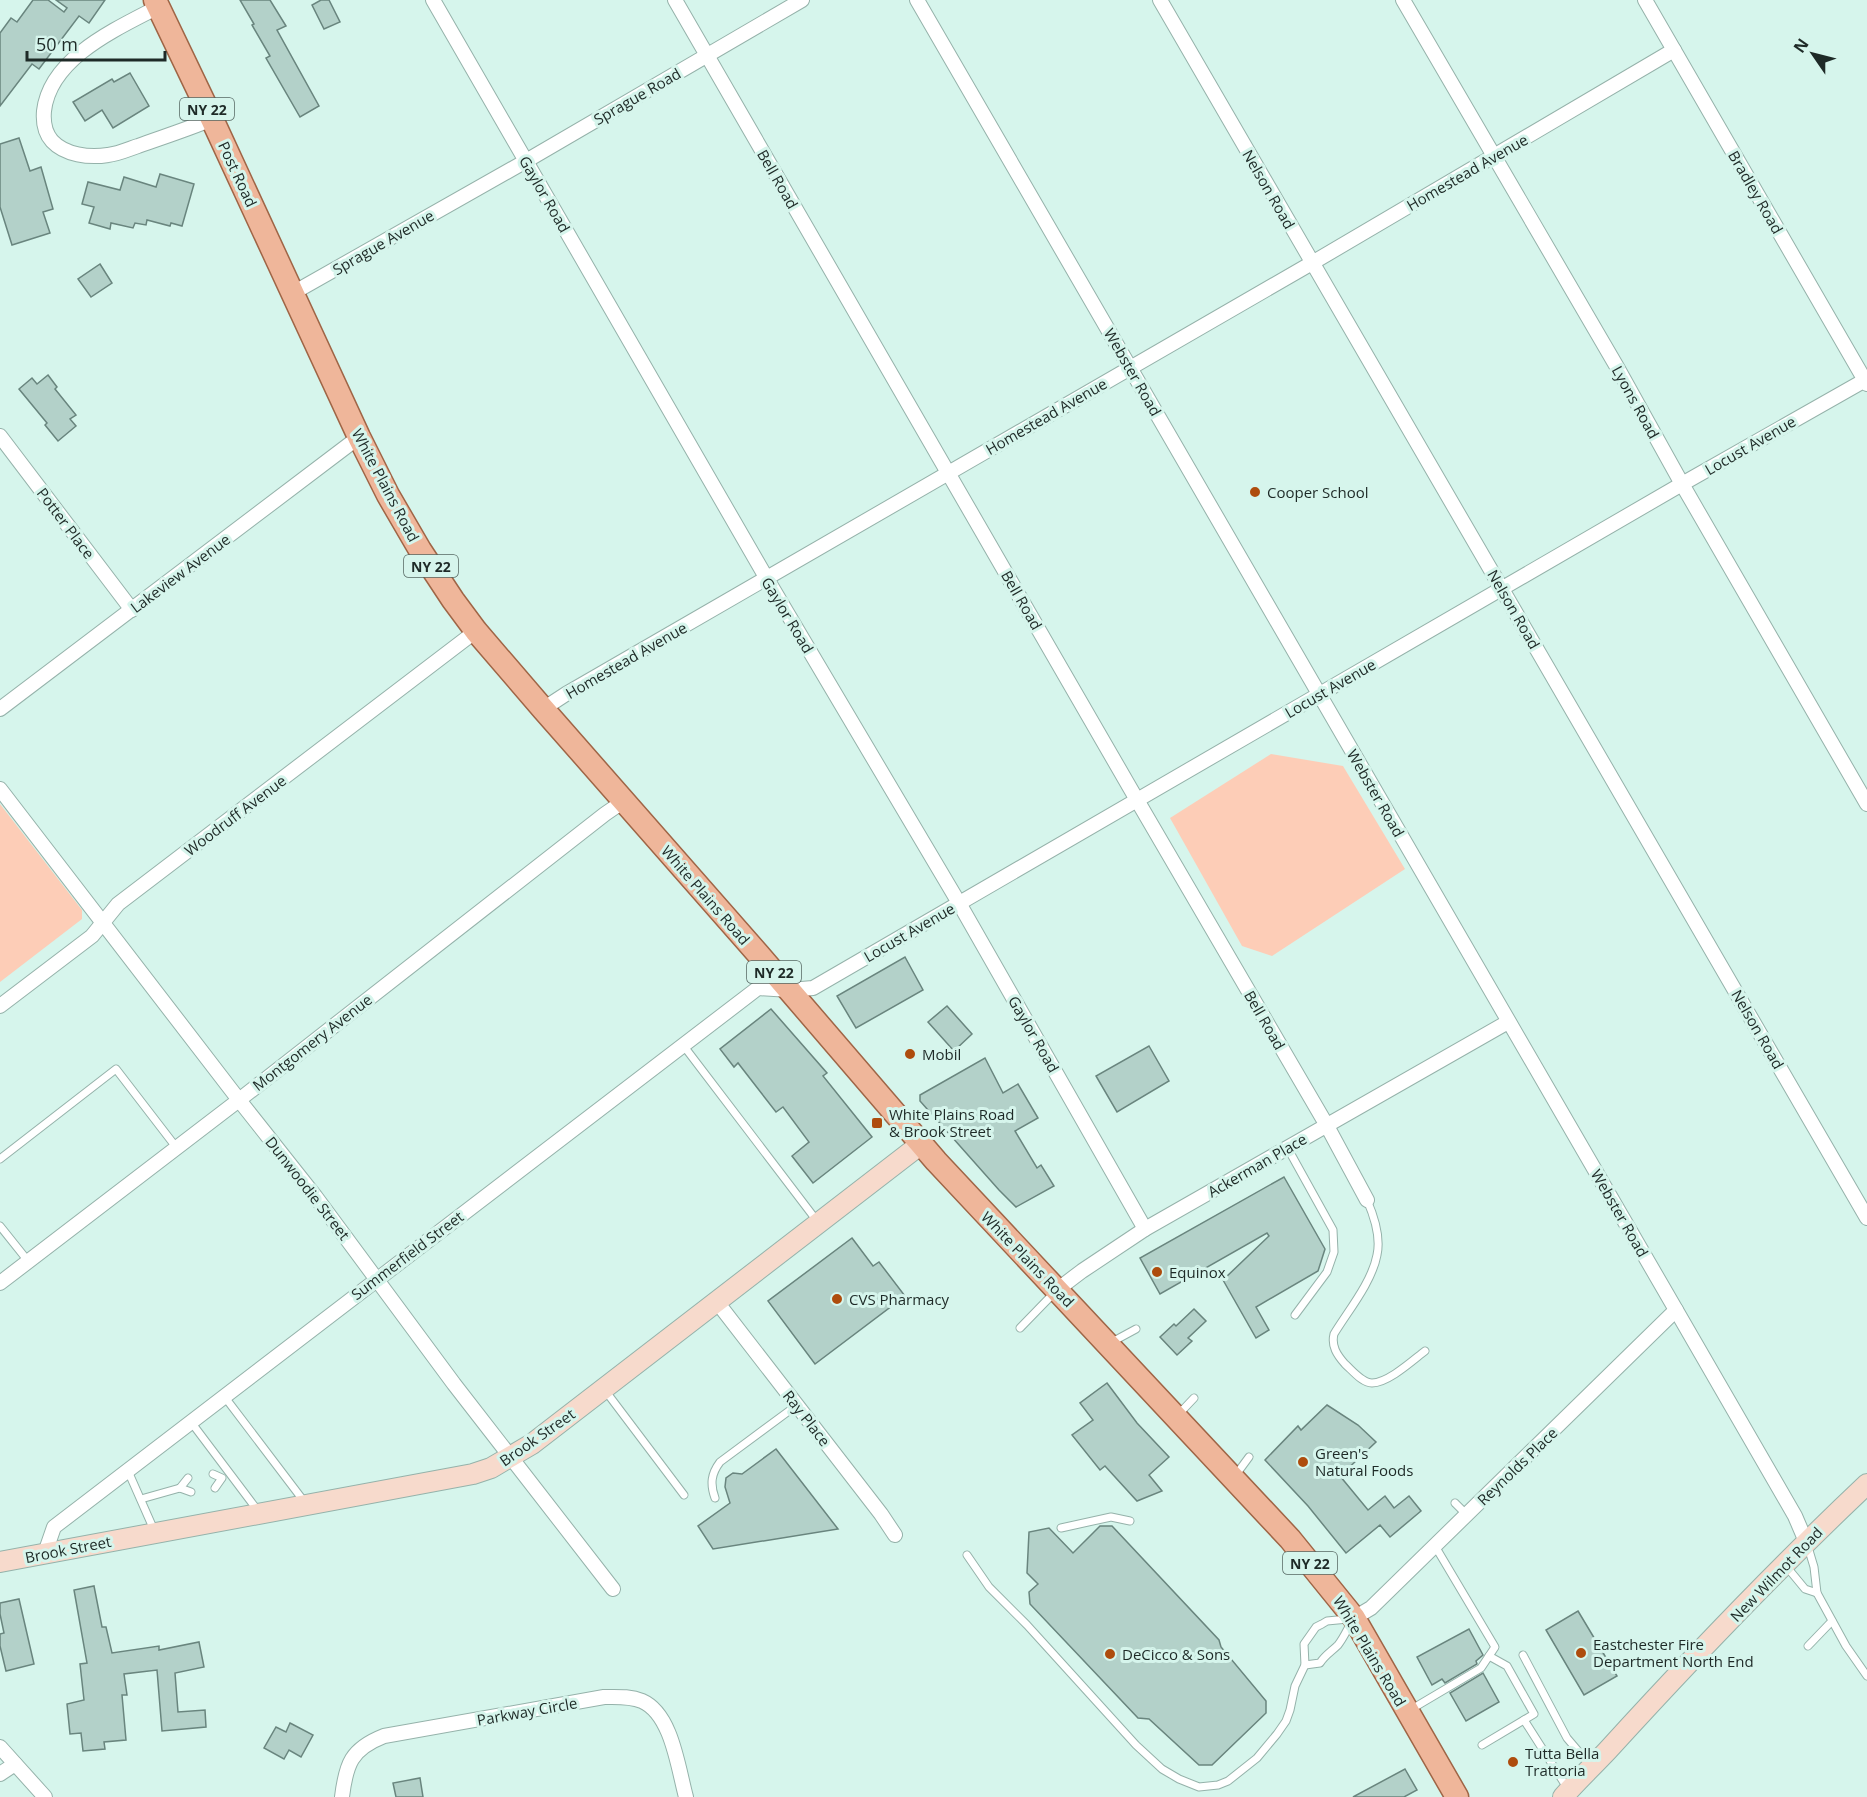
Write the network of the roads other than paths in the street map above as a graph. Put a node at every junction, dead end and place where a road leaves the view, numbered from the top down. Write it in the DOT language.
graph roads {
  1 [pos="433,0"];
  2 [pos="675,0"];
  3 [pos="802,0"];
  4 [pos="917,0"];
  5 [pos="1160,0"];
  6 [pos="1403,0"];
  7 [pos="1645,0"];
  8 [pos="156,4"];
  9 [pos="1674,50"];
  10 [pos="706,55"];
  11 [pos="212,119"];
  12 [pos="1494,156"];
  13 [pos="526,161"];
  14 [pos="473,191"];
  15 [pos="258,219"];
  16 [pos="1312,263"];
  17 [pos="293,293"];
  18 [pos="1130,368"];
  19 [pos="1866,381"];
  20 [pos="0,436"];
  21 [pos="359,436"];
  22 [pos="949,473"];
  23 [pos="1682,484"];
  24 [pos="767,579"];
  25 [pos="1503,589"];
  26 [pos="132,610"];
  27 [pos="476,631"];
  28 [pos="1319,695"];
  29 [pos="0,709"];
  30 [pos="543,709"];
  31 [pos="0,789"];
  32 [pos="1137,800"];
  33 [pos="624,801"];
  34 [pos="1867,804"];
  35 [pos="959,903"];
  36 [pos="103,922"];
  37 [pos="790,990"];
  38 [pos="0,1005"];
  39 [pos="1508,1022"];
  40 [pos="683,1045"];
  41 [pos="239,1100"];
  42 [pos="1326,1124"];
  43 [pos="921,1144"];
  44 [pos="1287,1147"];
  45 [pos="176,1148"];
  46 [pos="0,1158"];
  47 [pos="1367,1200"];
  48 [pos="1867,1218"];
  49 [pos="819,1223"];
  50 [pos="0,1226"];
  51 [pos="1145,1229"];
  52 [pos="28,1261"];
  53 [pos="377,1279"];
  54 [pos="0,1283"];
  55 [pos="1057,1290"];
  56 [pos="717,1302"];
  57 [pos="1676,1310"];
  58 [pos="1295,1315"];
  59 [pos="1020,1328"];
  60 [pos="1136,1329"];
  61 [pos="1108,1344"];
  62 [pos="1425,1351"];
  63 [pos="604,1389"];
  64 [pos="224,1396"];
  65 [pos="1194,1398"];
  66 [pos="797,1405"];
  67 [pos="1175,1418"];
  68 [pos="191,1422"];
  69 [pos="512,1457"];
  70 [pos="1249,1457"];
  71 [pos="128,1471"];
  72 [pos="213,1474"];
  73 [pos="232,1476"];
  74 [pos="188,1478"];
  75 [pos="222,1478"];
  76 [pos="1234,1478"];
  77 [pos="1867,1484"];
  78 [pos="180,1488"];
  79 [pos="215,1488"];
  80 [pos="191,1492"];
  81 [pos="684,1495"];
  82 [pos="141,1498"];
  83 [pos="715,1498"];
  84 [pos="1455,1503"];
  85 [pos="307,1504"];
  86 [pos="259,1514"];
  87 [pos="1467,1515"];
  88 [pos="1130,1521"];
  89 [pos="1061,1528"];
  90 [pos="155,1532"];
  91 [pos="895,1535"];
  92 [pos="1807,1544"];
  93 [pos="1435,1546"];
  94 [pos="45,1553"];
  95 [pos="967,1555"];
  96 [pos="0,1562"];
  97 [pos="1785,1565"];
  98 [pos="613,1589"];
  99 [pos="1817,1593"];
  100 [pos="1354,1618"];
  101 [pos="1832,1621"];
  102 [pos="1808,1646"];
  103 [pos="1523,1655"];
  104 [pos="1489,1656"];
  105 [pos="1305,1665"];
  106 [pos="1867,1676"];
  107 [pos="1407,1712"];
  108 [pos="1524,1720"];
  109 [pos="1482,1745"];
  110 [pos="0,1747"];
  111 [pos="15,1764"];
  112 [pos="1592,1767"];
  113 [pos="0,1774"];
  114 [pos="1566,1794"];
  115 [pos="45,1797"];
  116 [pos="342,1797"];
  117 [pos="686,1797"];
  118 [pos="1457,1797"];
  1 -- 13 [label="street, Gaylor Road"];
  2 -- 10 [label="street, Bell Road"];
  3 -- 10 [label="street, Sprague Road"];
  4 -- 18 [label="street, Webster Road"];
  5 -- 16 [label="street, Nelson Road"];
  6 -- 12 [label="street, Lyons Road"];
  7 -- 9 [label="street, Bradley Road"];
  8 -- 11 [label="main road, Post Road / NY 22"];
  8 -- 11 [label="street"];
  9 -- 12 [label="street, Homestead Avenue"];
  9 -- 19 [label="street, Bradley Road"];
  10 -- 13 [label="street, Sprague Road"];
  10 -- 22 [label="street, Bell Road"];
  11 -- 15 [label="main road, Post Road / NY 22"];
  12 -- 16 [label="street, Homestead Avenue"];
  12 -- 23 [label="street, Lyons Road"];
  13 -- 14 [label="street, Sprague Road"];
  13 -- 24 [label="street, Gaylor Road"];
  14 -- 17 [label="street, Sprague Avenue"];
  15 -- 17 [label="main road, White Plains Road / NY 22"];
  16 -- 18 [label="street, Homestead Avenue"];
  16 -- 25 [label="street, Nelson Road"];
  17 -- 21 [label="main road, White Plains Road / NY 22"];
  18 -- 22 [label="street, Homestead Avenue"];
  18 -- 28 [label="street, Webster Road"];
  19 -- 23 [label="street, Locust Avenue"];
  20 -- 26 [label="street, Potter Place"];
  21 -- 26 [label="street, Lakeview Avenue"];
  21 -- 27 [label="main road, White Plains Road / NY 22"];
  22 -- 24 [label="street, Homestead Avenue"];
  22 -- 32 [label="street, Bell Road"];
  23 -- 25 [label="street, Locust Avenue"];
  23 -- 34 [label="street, Lyons Road"];
  24 -- 30 [label="street, Homestead Avenue"];
  24 -- 35 [label="street, Gaylor Road"];
  25 -- 28 [label="street, Locust Avenue"];
  25 -- 48 [label="street, Nelson Road"];
  26 -- 29 [label="street, Lakeview Avenue"];
  27 -- 30 [label="main road, White Plains Road / NY 22"];
  27 -- 36 [label="street, Woodruff Avenue"];
  28 -- 32 [label="street, Locust Avenue"];
  28 -- 39 [label="street, Webster Road"];
  30 -- 33 [label="main road, White Plains Road / NY 22"];
  31 -- 36 [label="street, Dunwoodie Street"];
  32 -- 35 [label="street, Locust Avenue"];
  32 -- 42 [label="street, Bell Road"];
  33 -- 37 [label="main road, White Plains Road / NY 22"];
  33 -- 41 [label="street, Montgomery Avenue"];
  35 -- 37 [label="street, Locust Avenue"];
  35 -- 51 [label="street, Gaylor Road"];
  36 -- 38 [label="street, Woodruff Avenue"];
  36 -- 41 [label="street, Dunwoodie Street"];
  37 -- 40 [label="street, Summerfield Street"];
  37 -- 43 [label="main road, White Plains Road / NY 22"];
  39 -- 42 [label="street, Ackerman Place"];
  39 -- 57 [label="street, Webster Road"];
  40 -- 49 [label="lane"];
  40 -- 53 [label="street, Summerfield Street"];
  41 -- 45 [label="street, Montgomery Avenue"];
  41 -- 53 [label="street, Dunwoodie Street"];
  42 -- 44 [label="street, Ackerman Place"];
  42 -- 47 [label="street, Bell Road"];
  43 -- 49 [label="street, Brook Street"];
  43 -- 55 [label="main road, White Plains Road / NY 22"];
  44 -- 51 [label="street, Ackerman Place"];
  44 -- 58 [label="lane"];
  45 -- 46 [label="lane"];
  45 -- 52 [label="street, Montgomery Avenue"];
  47 -- 62 [label="lane"];
  49 -- 56 [label="street, Brook Street"];
  50 -- 52 [label="lane"];
  51 -- 55 [label="street, Ackerman Place"];
  52 -- 54 [label="street, Montgomery Avenue"];
  53 -- 64 [label="street, Summerfield Street"];
  53 -- 69 [label="street, Dunwoodie Street"];
  55 -- 59 [label="lane, Ackerman Place"];
  55 -- 61 [label="main road, White Plains Road / NY 22"];
  56 -- 63 [label="street, Brook Street"];
  56 -- 66 [label="street, Ray Place"];
  57 -- 87 [label="street, Reynolds Place"];
  57 -- 92 [label="street, Webster Road"];
  60 -- 61 [label="lane"];
  61 -- 67 [label="main road, White Plains Road / NY 22"];
  63 -- 69 [label="street, Brook Street"];
  63 -- 81 [label="lane"];
  64 -- 68 [label="street, Summerfield Street"];
  64 -- 85 [label="lane"];
  65 -- 67 [label="lane"];
  66 -- 83 [label="lane"];
  66 -- 91 [label="street, Ray Place"];
  67 -- 76 [label="main road, White Plains Road / NY 22"];
  68 -- 71 [label="street, Summerfield Street"];
  68 -- 73 [label="lane"];
  69 -- 85 [label="street, Brook Street"];
  69 -- 98 [label="street, Dunwoodie Street"];
  70 -- 76 [label="lane"];
  71 -- 82 [label="lane"];
  71 -- 94 [label="street, Summerfield Street"];
  72 -- 75 [label="lane"];
  73 -- 75 [label="lane"];
  73 -- 86 [label="lane"];
  74 -- 78 [label="lane"];
  75 -- 79 [label="lane"];
  76 -- 100 [label="main road, White Plains Road / NY 22"];
  77 -- 92 [label="street, New Wilmot Road"];
  78 -- 80 [label="lane"];
  78 -- 82 [label="lane"];
  82 -- 90 [label="lane"];
  84 -- 87 [label="lane"];
  85 -- 86 [label="street, Brook Street"];
  86 -- 90 [label="street, Brook Street"];
  87 -- 93 [label="street, Reynolds Place"];
  88 -- 89 [label="lane"];
  90 -- 94 [label="street, Brook Street"];
  92 -- 97 [label="street, New Wilmot Road"];
  92 -- 99 [label="lane, Webster Road"];
  93 -- 100 [label="street, Reynolds Place"];
  93 -- 104 [label="lane"];
  94 -- 96 [label="street, Brook Street"];
  95 -- 105 [label="lane, Reynolds Place"];
  97 -- 99 [label="lane, Webster Road"];
  97 -- 112 [label="street, New Wilmot Road"];
  99 -- 101 [label="lane, Webster Road"];
  100 -- 105 [label="lane, Reynolds Place"];
  100 -- 105 [label="lane, Reynolds Place"];
  100 -- 107 [label="main road, White Plains Road / NY 22"];
  101 -- 102 [label="lane"];
  101 -- 106 [label="lane, Webster Road"];
  103 -- 112 [label="lane"];
  104 -- 107 [label="lane"];
  104 -- 108 [label="lane"];
  107 -- 118 [label="main road, White Plains Road / NY 22"];
  108 -- 109 [label="lane"];
  108 -- 114 [label="lane"];
  110 -- 111 [label="street"];
  111 -- 113 [label="street"];
  111 -- 115 [label="street"];
  112 -- 114 [label="street, New Wilmot Road"];
  116 -- 117 [label="street, Parkway Circle"];
}
